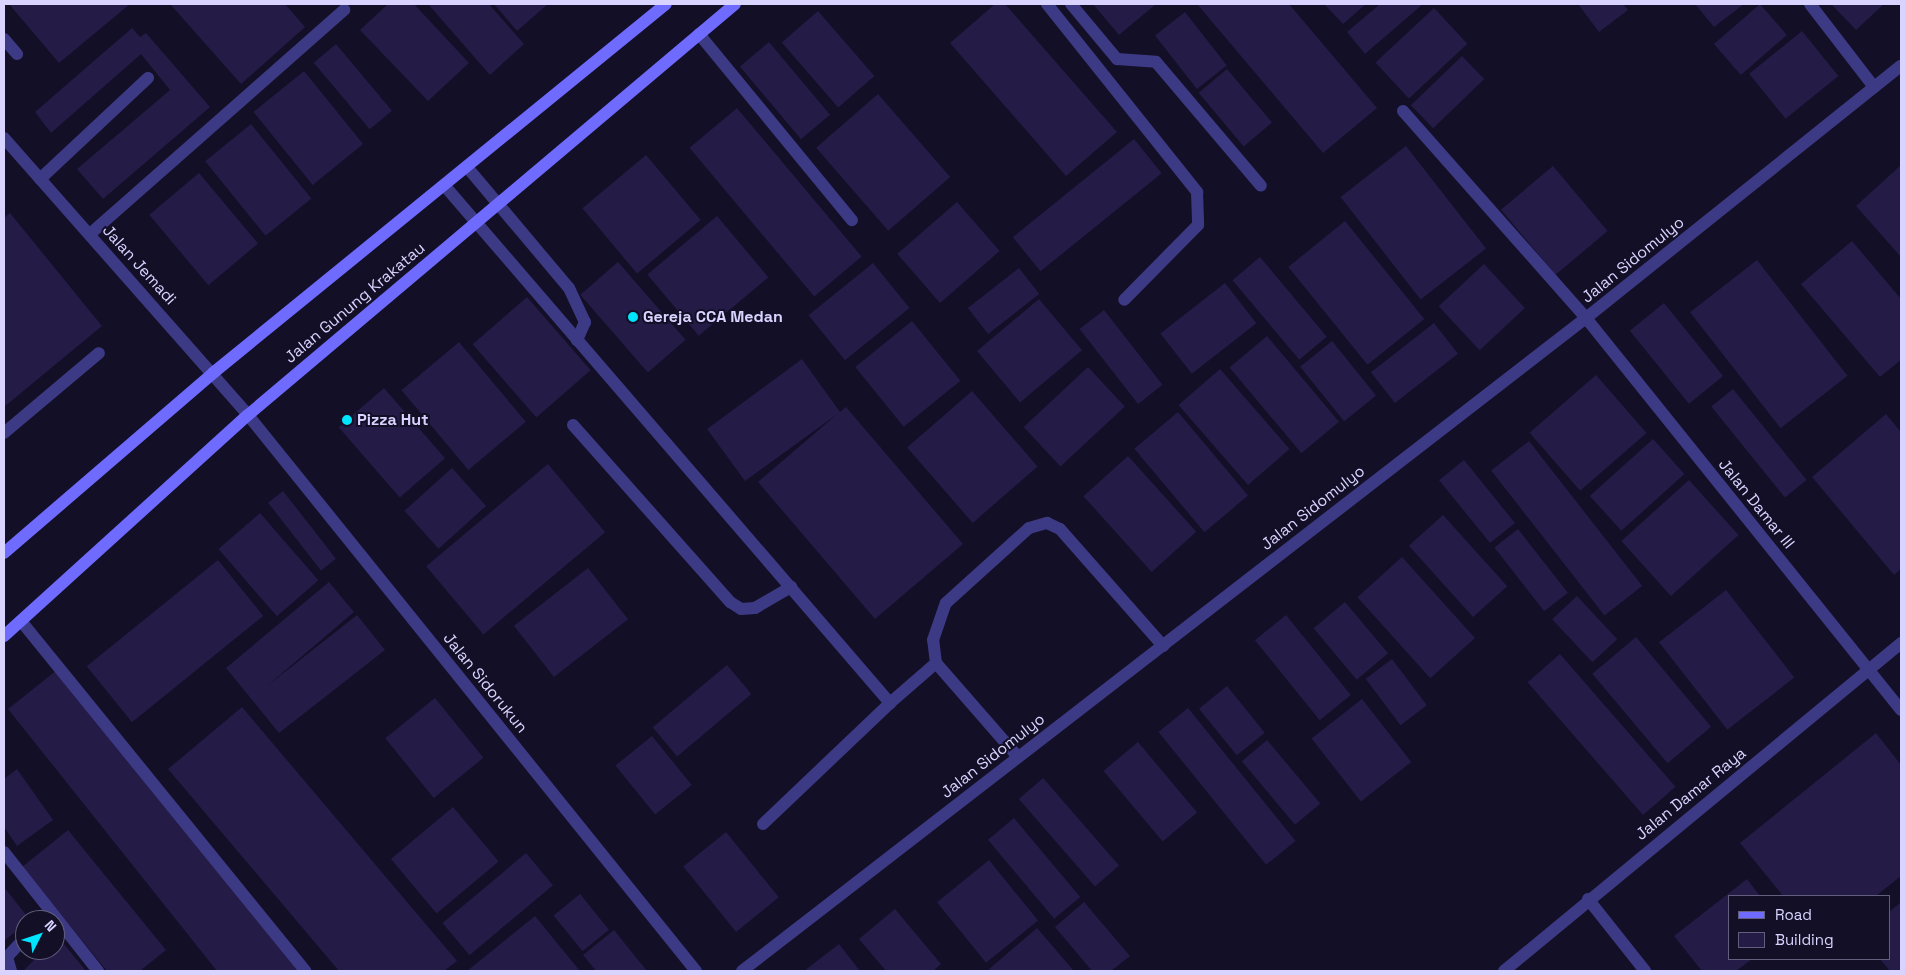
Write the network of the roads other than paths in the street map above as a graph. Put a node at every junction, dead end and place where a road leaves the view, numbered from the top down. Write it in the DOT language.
graph roads {
  1 [pos="666,4"];
  2 [pos="735,4"];
  3 [pos="1047,4"];
  4 [pos="1071,4"];
  5 [pos="1810,4"];
  6 [pos="344,10"];
  7 [pos="699,34"];
  8 [pos="4,39"];
  9 [pos="16,54"];
  10 [pos="1901,66"];
  11 [pos="148,78"];
  12 [pos="1874,87"];
  13 [pos="1403,111"];
  14 [pos="4,138"];
  15 [pos="467,167"];
  16 [pos="40,179"];
  17 [pos="444,185"];
  18 [pos="1261,186"];
  19 [pos="497,205"];
  20 [pos="852,220"];
  21 [pos="476,223"];
  22 [pos="90,234"];
  23 [pos="1124,300"];
  24 [pos="1586,318"];
  25 [pos="577,340"];
  26 [pos="99,353"];
  27 [pos="213,373"];
  28 [pos="248,415"];
  29 [pos="573,425"];
  30 [pos="4,433"];
  31 [pos="4,553"];
  32 [pos="791,587"];
  33 [pos="21,621"];
  34 [pos="4,636"];
  35 [pos="1901,643"];
  36 [pos="1163,646"];
  37 [pos="936,663"];
  38 [pos="1870,669"];
  39 [pos="890,703"];
  40 [pos="1901,710"];
  41 [pos="1018,757"];
  42 [pos="763,824"];
  43 [pos="4,852"];
  44 [pos="1588,899"];
  45 [pos="44,910"];
  46 [pos="65,935"];
  47 [pos="15,949"];
  48 [pos="11,971"];
  49 [pos="98,971"];
  50 [pos="305,971"];
  51 [pos="696,971"];
  52 [pos="742,971"];
  53 [pos="1504,971"];
  54 [pos="1645,971"];
  1 -- 15 [label="main road"];
  2 -- 7 [label="main road, Jalan Gunung Krakatau"];
  3 -- 23 [label="street"];
  4 -- 18 [label="street"];
  5 -- 12 [label="street"];
  6 -- 22 [label="street"];
  7 -- 19 [label="main road, Jalan Gunung Krakatau"];
  7 -- 20 [label="street"];
  8 -- 9 [label="street"];
  10 -- 12 [label="street, Jalan Sidomulyo"];
  11 -- 16 [label="street"];
  12 -- 24 [label="street, Jalan Sidomulyo"];
  13 -- 24 [label="street, Jalan Damar III"];
  14 -- 16 [label="street, Jalan Jemadi"];
  15 -- 17 [label="main road"];
  15 -- 19 [label="street"];
  16 -- 22 [label="street, Jalan Jemadi"];
  17 -- 21 [label="street"];
  17 -- 27 [label="main road"];
  19 -- 21 [label="main road, Jalan Gunung Krakatau"];
  19 -- 25 [label="street"];
  21 -- 25 [label="street"];
  21 -- 28 [label="main road, Jalan Gunung Krakatau"];
  22 -- 27 [label="street, Jalan Jemadi"];
  24 -- 36 [label="street, Jalan Sidomulyo"];
  24 -- 38 [label="street, Jalan Damar III"];
  25 -- 32 [label="street"];
  26 -- 30 [label="street"];
  27 -- 28 [label="street, Jalan Jemadi"];
  27 -- 31 [label="main road"];
  28 -- 33 [label="main road, Jalan Gunung Krakatau"];
  28 -- 51 [label="street, Jalan Sidorukun"];
  29 -- 32 [label="street"];
  32 -- 39 [label="street"];
  33 -- 34 [label="main road, Jalan Gunung Krakatau"];
  33 -- 50 [label="street"];
  35 -- 38 [label="street, Jalan Damar Raya"];
  36 -- 37 [label="street"];
  36 -- 41 [label="street, Jalan Sidomulyo"];
  37 -- 39 [label="street"];
  37 -- 41 [label="street"];
  38 -- 40 [label="street, Jalan Damar III"];
  38 -- 44 [label="street, Jalan Damar Raya"];
  39 -- 42 [label="street"];
  41 -- 52 [label="street, Jalan Sidomulyo"];
  43 -- 45 [label="street"];
  44 -- 53 [label="street, Jalan Damar Raya"];
  44 -- 54 [label="street"];
  46 -- 49 [label="street"];
  47 -- 48 [label="street"];
}
